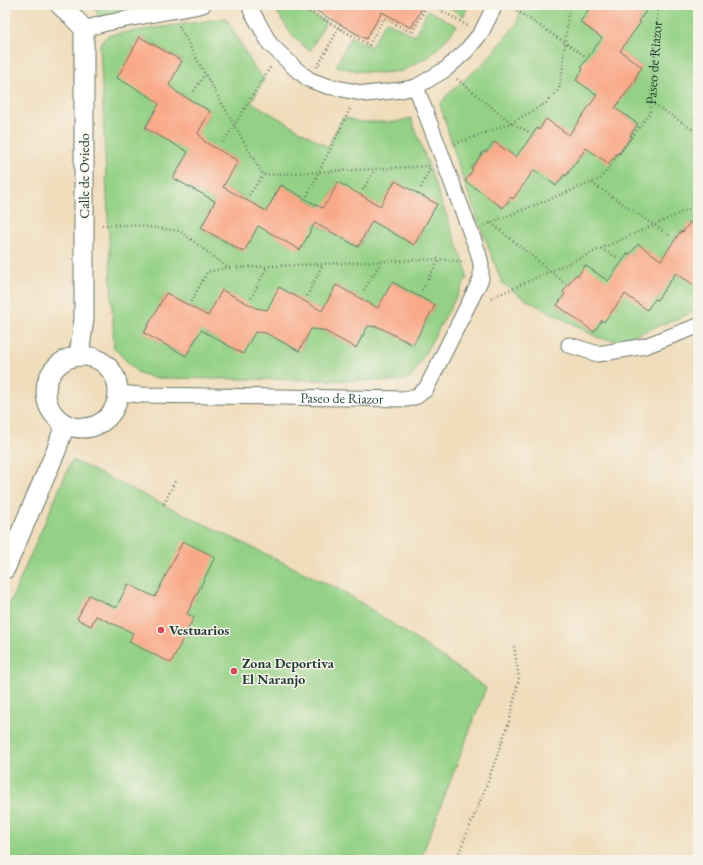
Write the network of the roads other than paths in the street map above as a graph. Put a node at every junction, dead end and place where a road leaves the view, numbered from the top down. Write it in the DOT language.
graph roads {
  1 [pos="60,5"];
  2 [pos="203,5"];
  3 [pos="250,5"];
  4 [pos="495,5"];
  5 [pos="84,29"];
  6 [pos="416,87"];
  7 [pos="698,326"];
  8 [pos="569,345"];
  9 [pos="79,355"];
  10 [pos="118,393"];
  11 [pos="65,424"];
  12 [pos="5,569"];
  1 -- 5 [label="street"];
  2 -- 5 [label="street"];
  3 -- 6 [label="street"];
  4 -- 6 [label="street"];
  5 -- 9 [label="street, Calle de Oviedo"];
  6 -- 10 [label="street, Paseo de Riazor"];
  7 -- 8 [label="street"];
  9 -- 10 [label="street"];
  9 -- 11 [label="street"];
  10 -- 11 [label="street"];
  11 -- 12 [label="street"];
}
